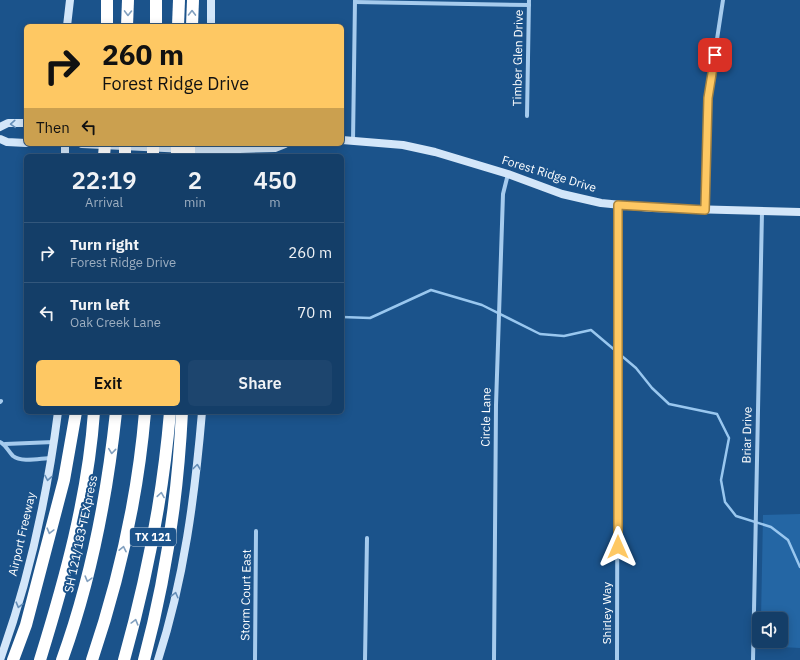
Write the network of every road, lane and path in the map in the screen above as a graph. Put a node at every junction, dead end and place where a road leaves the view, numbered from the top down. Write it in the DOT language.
graph roads {
  1 [pos="70,0"];
  2 [pos="104,0"];
  3 [pos="107,0"];
  4 [pos="128,0"];
  5 [pos="156,0"];
  6 [pos="178,0"];
  7 [pos="193,0"];
  8 [pos="211,0"];
  9 [pos="723,0"];
  10 [pos="355,1"];
  11 [pos="422,2"];
  12 [pos="529,2"];
  13 [pos="107,13"];
  14 [pos="68,24"];
  15 [pos="107,24"];
  16 [pos="127,24"];
  17 [pos="156,24"];
  18 [pos="178,24"];
  19 [pos="192,24"];
  20 [pos="211,24"];
  21 [pos="527,116"];
  22 [pos="24,123"];
  23 [pos="0,127"];
  24 [pos="0,139"];
  25 [pos="344,140"];
  26 [pos="353,140"];
  27 [pos="24,142"];
  28 [pos="123,146"];
  29 [pos="280,146"];
  30 [pos="206,150"];
  31 [pos="508,174"];
  32 [pos="618,205"];
  33 [pos="705,210"];
  34 [pos="762,211"];
  35 [pos="800,212"];
  36 [pos="58,414"];
  37 [pos="76,414"];
  38 [pos="94,414"];
  39 [pos="116,414"];
  40 [pos="145,414"];
  41 [pos="170,414"];
  42 [pos="182,414"];
  43 [pos="202,414"];
  44 [pos="0,442"];
  45 [pos="54,442"];
  46 [pos="5,444"];
  47 [pos="52,458"];
  48 [pos="256,531"];
  49 [pos="367,538"];
  50 [pos="0,660"];
  51 [pos="13,660"];
  52 [pos="40,660"];
  53 [pos="62,660"];
  54 [pos="92,660"];
  55 [pos="124,660"];
  56 [pos="144,660"];
  57 [pos="158,660"];
  58 [pos="255,660"];
  59 [pos="365,660"];
  60 [pos="494,660"];
  61 [pos="617,660"];
  62 [pos="753,660"];
  1 -- 14 [label="main road"];
  2 -- 13 [label="highway"];
  3 -- 13 [label="highway"];
  4 -- 16 [label="highway, one-way"];
  5 -- 17 [label="highway"];
  6 -- 18 [label="highway"];
  19 -- 7 [label="highway, one-way"];
  8 -- 20 [label="main road"];
  9 -- 33 [label="street"];
  10 -- 11 [label="street"];
  10 -- 26 [label="street"];
  11 -- 12 [label="street"];
  12 -- 21 [label="street, Timber Glen Drive"];
  13 -- 15 [label="highway"];
  22 -- 23 [label="main road, one-way"];
  24 -- 27 [label="main road"];
  25 -- 26 [label="main road, Forest Ridge Drive"];
  26 -- 31 [label="main road, Forest Ridge Drive"];
  28 -- 30 [label="main road"];
  29 -- 30 [label="main road"];
  31 -- 32 [label="main road, Forest Ridge Drive"];
  31 -- 60 [label="street, Circle Lane"];
  32 -- 33 [label="main road, Forest Ridge Drive"];
  32 -- 61 [label="street, Shirley Way"];
  33 -- 34 [label="main road, Forest Ridge Drive"];
  34 -- 35 [label="main road, Forest Ridge Drive"];
  34 -- 62 [label="street, Briar Drive"];
  36 -- 45 [label="main road, Airport Freeway"];
  37 -- 51 [label="highway, one-way"];
  38 -- 52 [label="highway"];
  39 -- 53 [label="highway, SH 121/183 TEXpress, one-way"];
  54 -- 40 [label="highway, one-way"];
  55 -- 41 [label="highway, TX 121, one-way"];
  42 -- 56 [label="highway"];
  57 -- 43 [label="main road, one-way"];
  44 -- 46 [label="street"];
  45 -- 46 [label="street"];
  45 -- 47 [label="main road, Airport Freeway"];
  46 -- 47 [label="street"];
  47 -- 50 [label="main road, Airport Freeway, one-way"];
  48 -- 58 [label="street, Storm Court East"];
  49 -- 59 [label="street"];
}
